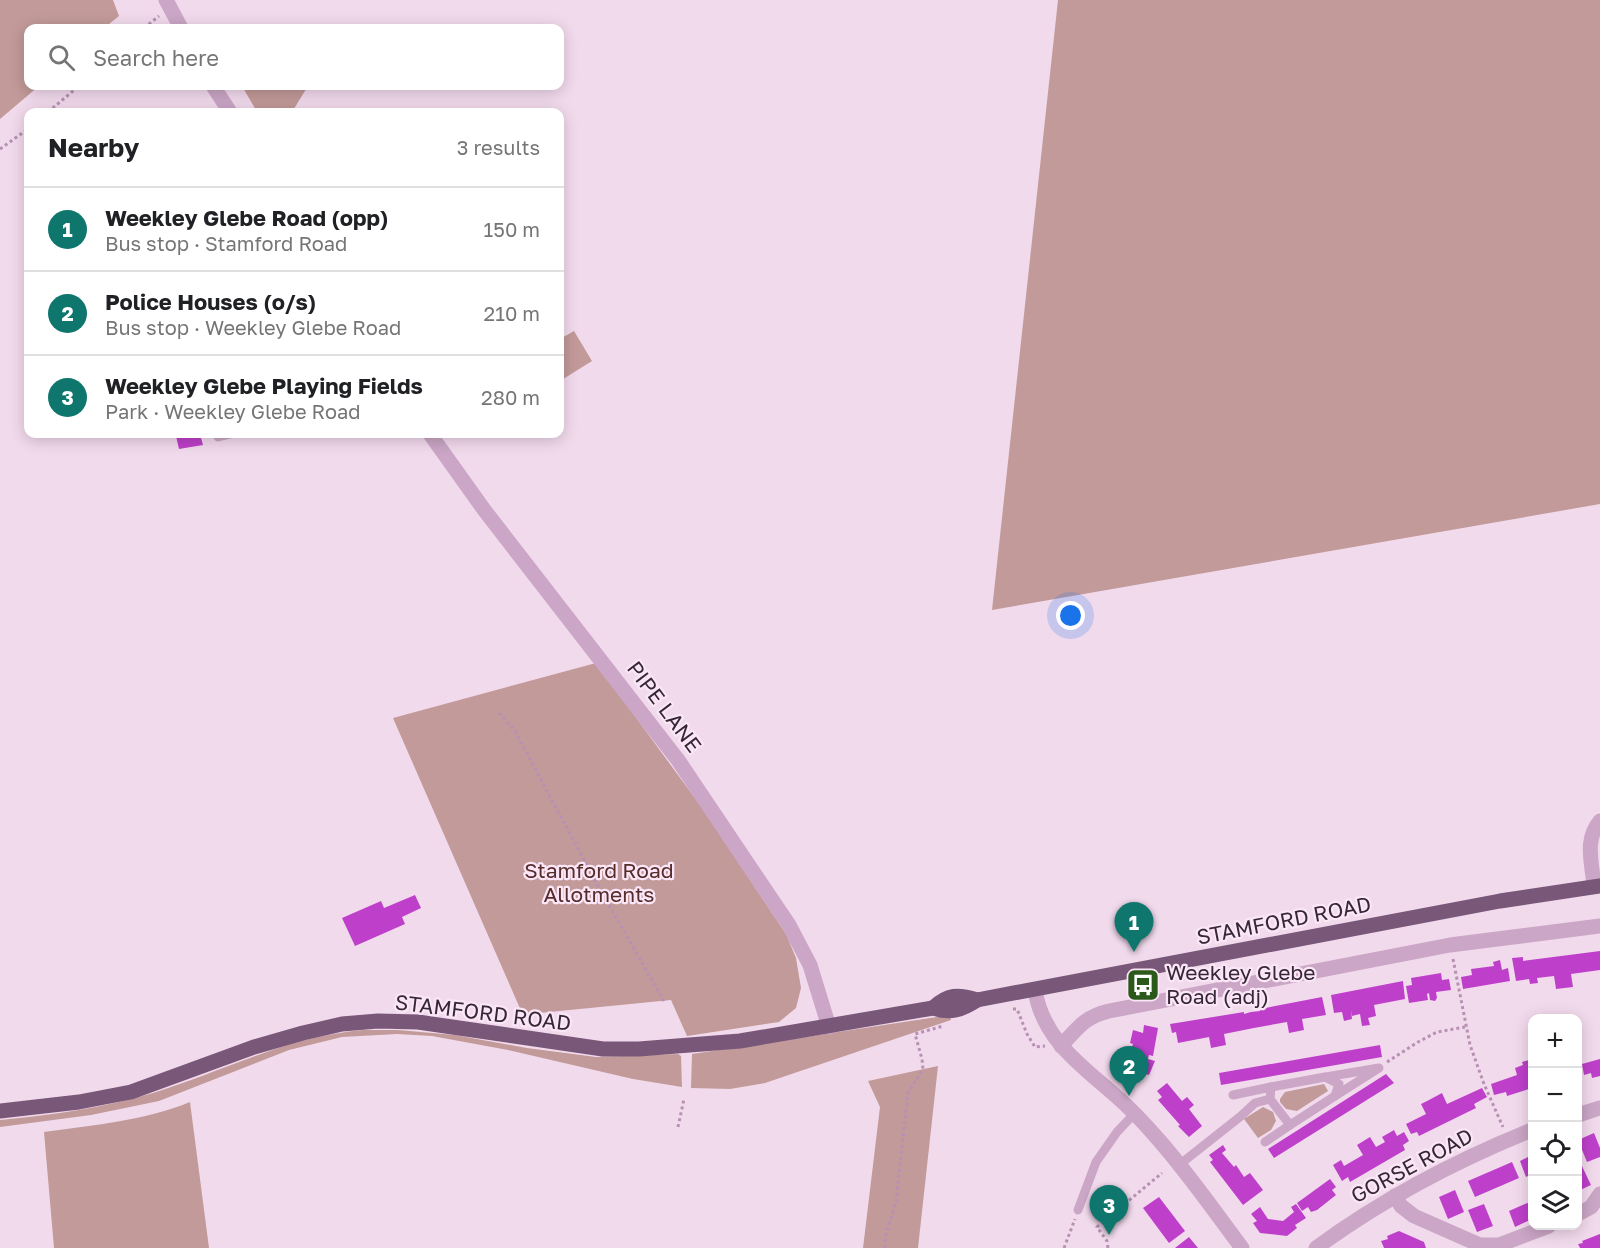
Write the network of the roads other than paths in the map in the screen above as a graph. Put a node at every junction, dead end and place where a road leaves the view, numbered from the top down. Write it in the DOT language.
graph roads {
  1 [pos="166,0"];
  2 [pos="179,24"];
  3 [pos="216,90"];
  4 [pos="227,108"];
  5 [pos="433,438"];
  6 [pos="1600,820"];
  7 [pos="1597,886"];
  8 [pos="1600,927"];
  9 [pos="1035,990"];
  10 [pos="829,1027"];
  11 [pos="1060,1046"];
  12 [pos="1325,1077"];
  13 [pos="1271,1088"];
  14 [pos="1233,1095"];
  15 [pos="1335,1096"];
  16 [pos="1270,1099"];
  17 [pos="1600,1108"];
  18 [pos="0,1111"];
  19 [pos="1134,1114"];
  20 [pos="1582,1114"];
  21 [pos="1290,1125"];
  22 [pos="1528,1132"];
  23 [pos="1265,1142"];
  24 [pos="1179,1165"];
  25 [pos="1600,1194"];
  26 [pos="1395,1196"];
  27 [pos="1078,1210"];
  28 [pos="1582,1212"];
  29 [pos="1538,1230"];
  30 [pos="1242,1248"];
  31 [pos="1316,1248"];
  1 -- 2 [label="street"];
  3 -- 4 [label="street"];
  5 -- 10 [label="street, PIPE LANE"];
  6 -- 7 [label="street"];
  7 -- 9 [label="main road, STAMFORD ROAD"];
  8 -- 11 [label="street"];
  9 -- 10 [label="main road, STAMFORD ROAD"];
  9 -- 11 [label="street"];
  10 -- 18 [label="main road, STAMFORD ROAD"];
  11 -- 19 [label="street"];
  12 -- 13 [label="lane"];
  12 -- 15 [label="lane"];
  12 -- 15 [label="lane"];
  13 -- 14 [label="lane"];
  13 -- 16 [label="lane"];
  15 -- 21 [label="lane"];
  16 -- 21 [label="lane"];
  16 -- 24 [label="lane"];
  17 -- 20 [label="street"];
  19 -- 24 [label="street"];
  19 -- 27 [label="lane"];
  21 -- 23 [label="lane"];
  22 -- 26 [label="street, GORSE ROAD"];
  24 -- 30 [label="street"];
  25 -- 28 [label="street"];
  26 -- 29 [label="street"];
  26 -- 31 [label="street, GORSE ROAD"];
}
